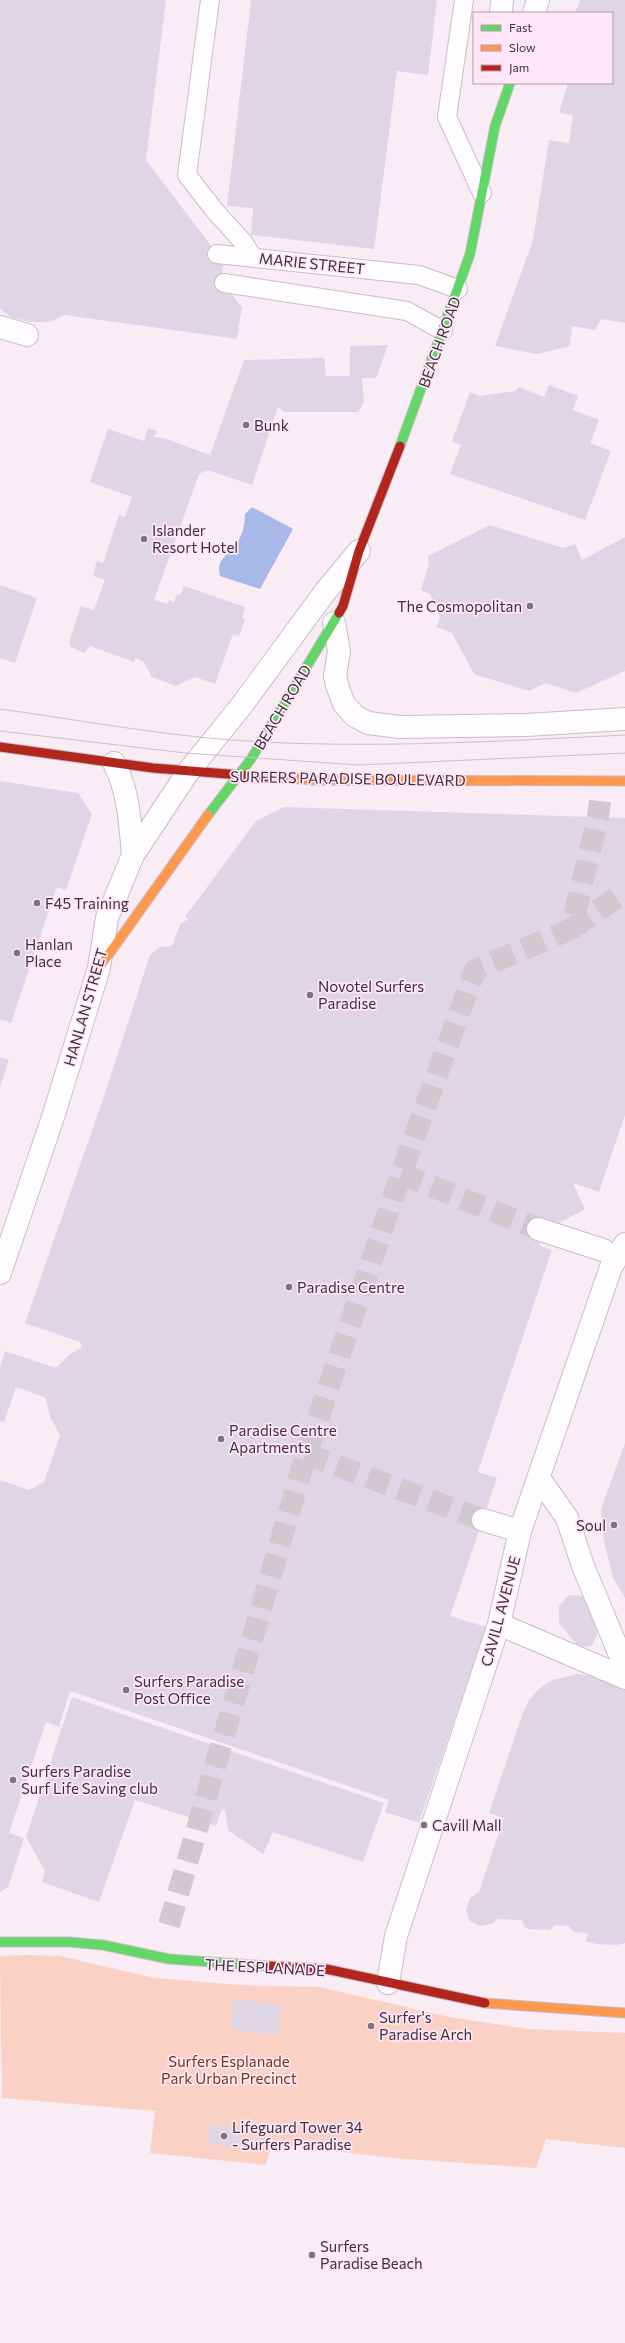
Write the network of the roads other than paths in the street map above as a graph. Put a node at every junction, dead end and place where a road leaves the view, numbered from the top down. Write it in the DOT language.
graph roads {
  1 [pos="210,0"];
  2 [pos="464,0"];
  3 [pos="502,0"];
  4 [pos="538,0"];
  5 [pos="501,12"];
  6 [pos="534,12"];
  7 [pos="498,84"];
  8 [pos="510,84"];
  9 [pos="496,126"];
  10 [pos="482,193"];
  11 [pos="217,254"];
  12 [pos="253,258"];
  13 [pos="224,284"];
  14 [pos="249,287"];
  15 [pos="458,289"];
  16 [pos="0,327"];
  17 [pos="443,331"];
  18 [pos="27,335"];
  19 [pos="359,551"];
  20 [pos="334,623"];
  21 [pos="625,719"];
  22 [pos="214,738"];
  23 [pos="0,747"];
  24 [pos="114,763"];
  25 [pos="188,772"];
  26 [pos="238,776"];
  27 [pos="625,780"];
  28 [pos="133,855"];
  29 [pos="99,968"];
  30 [pos="538,1229"];
  31 [pos="625,1244"];
  32 [pos="603,1250"];
  33 [pos="0,1273"];
  34 [pos="539,1478"];
  35 [pos="483,1520"];
  36 [pos="520,1532"];
  37 [pos="499,1624"];
  38 [pos="625,1661"];
  39 [pos="625,1678"];
  40 [pos="0,1942"];
  41 [pos="388,1983"];
  42 [pos="625,2013"];
  1 -- 12 [label="lane, MARIE STREET"];
  2 -- 10 [label="lane"];
  3 -- 5 [label="street"];
  4 -- 6 [label="street"];
  7 -- 9 [label="street, BEACH ROAD"];
  8 -- 9 [label="street, BEACH ROAD"];
  9 -- 10 [label="street, BEACH ROAD"];
  10 -- 15 [label="street, BEACH ROAD"];
  11 -- 12 [label="lane"];
  12 -- 14 [label="lane"];
  12 -- 15 [label="lane, MARIE STREET"];
  13 -- 14 [label="lane"];
  14 -- 17 [label="lane"];
  15 -- 17 [label="street, BEACH ROAD"];
  16 -- 18 [label="street"];
  17 -- 19 [label="street, BEACH ROAD"];
  19 -- 20 [label="street, BEACH ROAD"];
  19 -- 22 [label="street, BEACH ROAD"];
  20 -- 21 [label="street"];
  20 -- 26 [label="street, BEACH ROAD"];
  22 -- 25 [label="street, HANLAN STREET"];
  23 -- 24 [label="street, SURFERS PARADISE BOULEVARD"];
  24 -- 25 [label="street, SURFERS PARADISE BOULEVARD"];
  24 -- 28 [label="street"];
  25 -- 26 [label="street, SURFERS PARADISE BOULEVARD"];
  25 -- 28 [label="street, HANLAN STREET"];
  26 -- 27 [label="street, SURFERS PARADISE BOULEVARD"];
  26 -- 29 [label="street, BEACH ROAD"];
  28 -- 29 [label="street, HANLAN STREET"];
  29 -- 33 [label="street, HANLAN STREET"];
  30 -- 32 [label="street"];
  31 -- 34 [label="street, CAVILL AVENUE"];
  34 -- 36 [label="street, CAVILL AVENUE"];
  34 -- 38 [label="street"];
  35 -- 36 [label="street"];
  36 -- 37 [label="street, CAVILL AVENUE"];
  37 -- 39 [label="street"];
  37 -- 41 [label="street, CAVILL AVENUE"];
  40 -- 41 [label="street, THE ESPLANADE"];
  41 -- 42 [label="street, THE ESPLANADE"];
}
